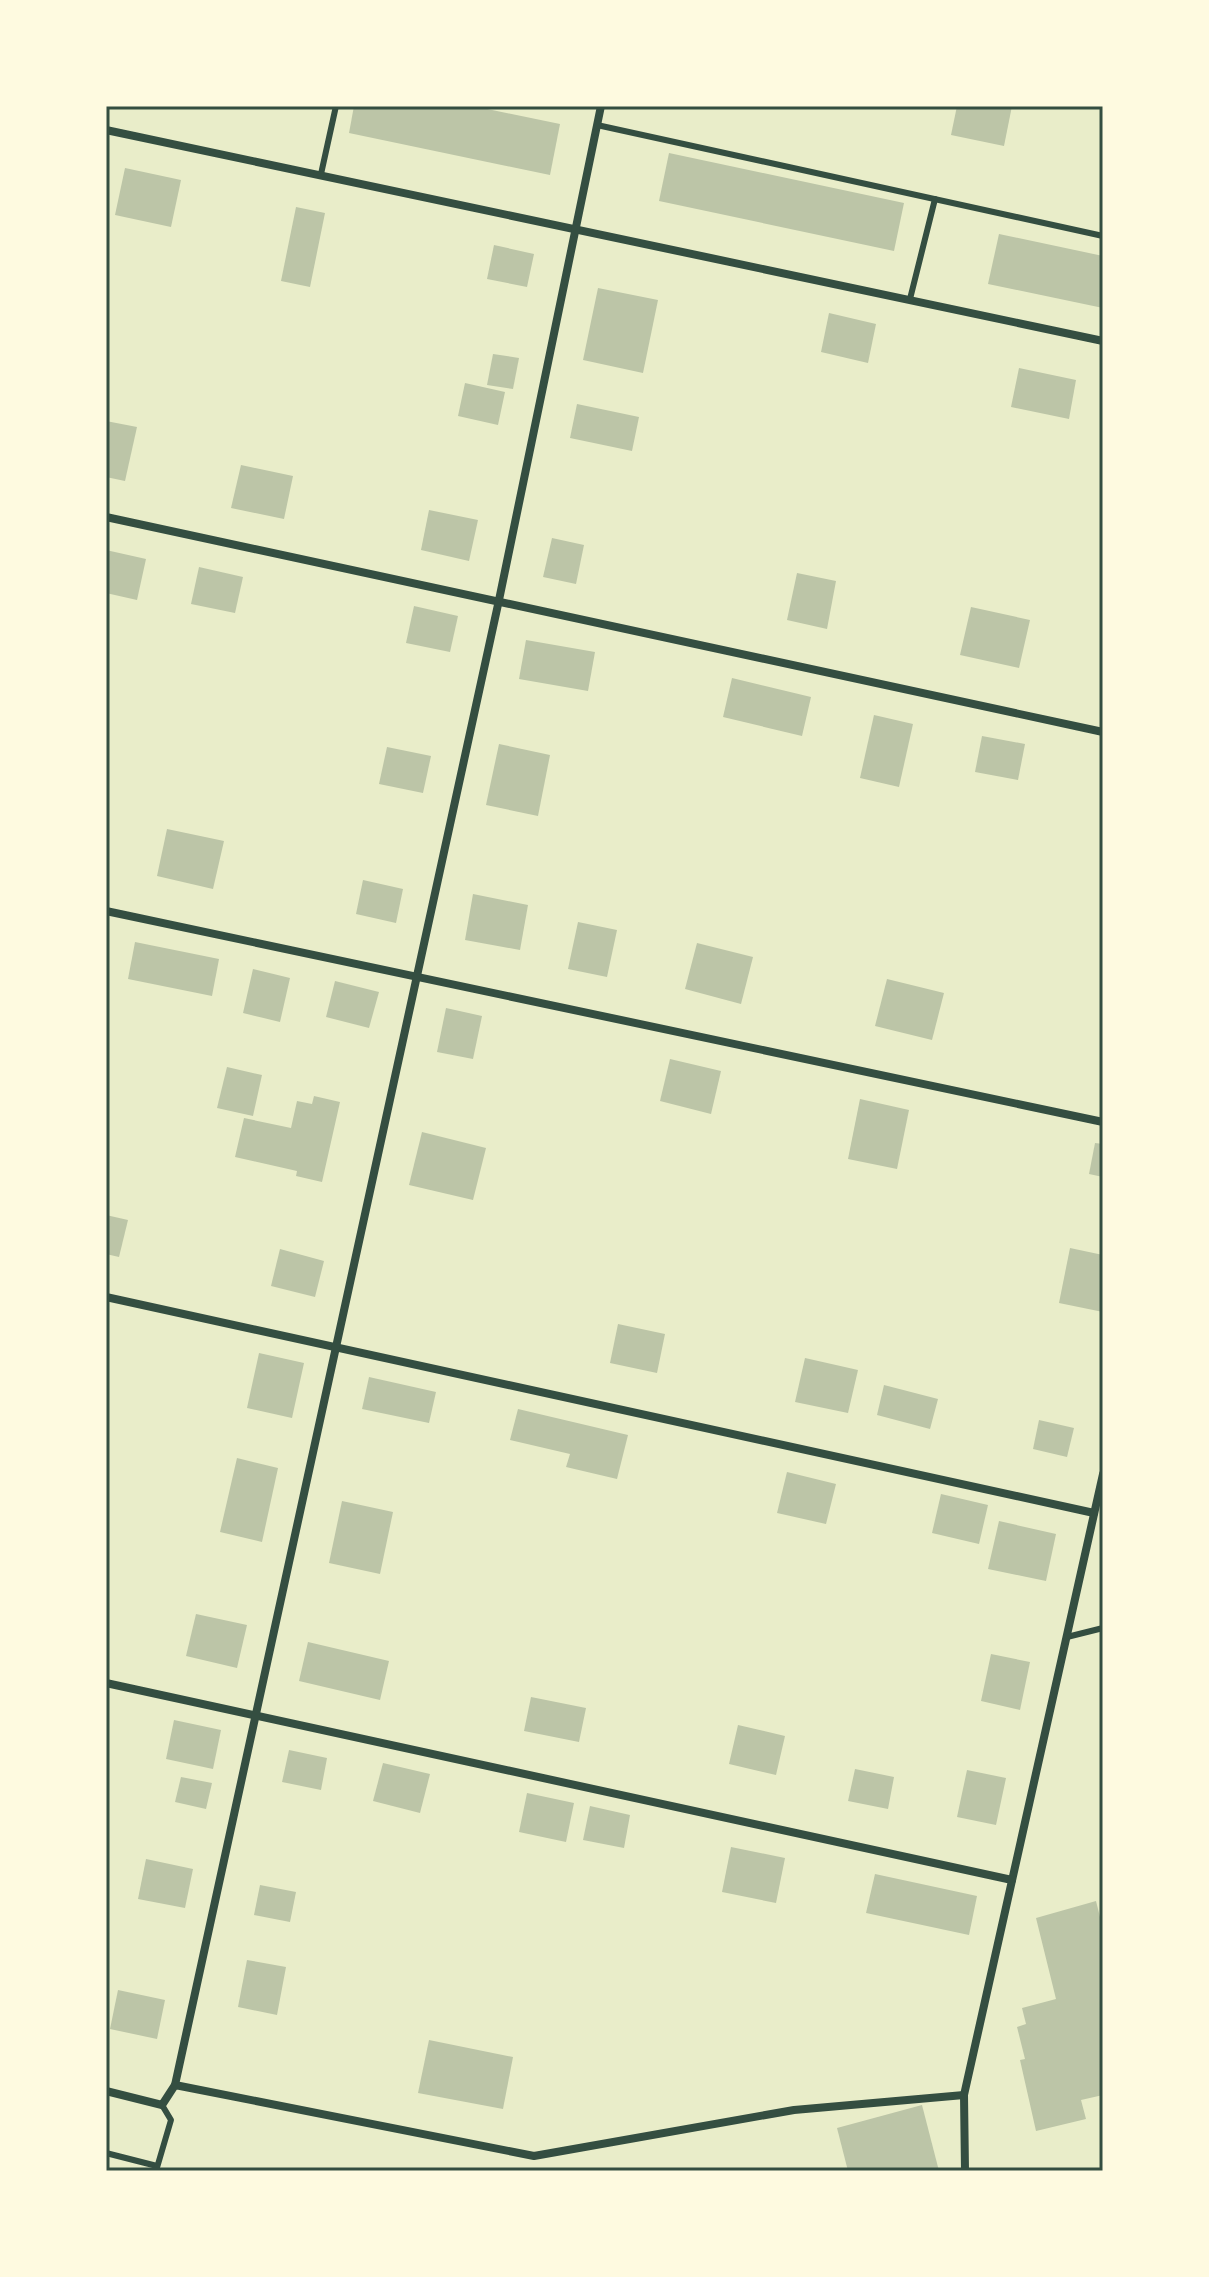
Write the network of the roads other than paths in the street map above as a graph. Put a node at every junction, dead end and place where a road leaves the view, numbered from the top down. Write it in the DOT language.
graph roads {
  1 [pos="336,106"];
  2 [pos="601,106"];
  3 [pos="597,125"];
  4 [pos="106,130"];
  5 [pos="321,174"];
  6 [pos="935,199"];
  7 [pos="575,227"];
  8 [pos="1103,236"];
  9 [pos="910,299"];
  10 [pos="1103,341"];
  11 [pos="106,517"];
  12 [pos="499,600"];
  13 [pos="1103,732"];
  14 [pos="106,911"];
  15 [pos="417,976"];
  16 [pos="1103,1122"];
  17 [pos="106,1297"];
  18 [pos="338,1347"];
  19 [pos="1103,1474"];
  20 [pos="1098,1513"];
  21 [pos="1103,1628"];
  22 [pos="1067,1637"];
  23 [pos="106,1683"];
  24 [pos="256,1714"];
  25 [pos="1012,1880"];
  26 [pos="175,2085"];
  27 [pos="106,2091"];
  28 [pos="964,2095"];
  29 [pos="162,2105"];
  30 [pos="106,2153"];
  31 [pos="156,2169"];
  32 [pos="965,2171"];
  1 -- 5 [label="lane"];
  2 -- 3 [label="street"];
  3 -- 6 [label="lane"];
  3 -- 7 [label="street"];
  4 -- 5 [label="street"];
  5 -- 7 [label="street"];
  6 -- 8 [label="lane"];
  6 -- 9 [label="lane"];
  7 -- 9 [label="street"];
  7 -- 12 [label="street"];
  9 -- 10 [label="street"];
  11 -- 12 [label="street"];
  12 -- 13 [label="street"];
  12 -- 15 [label="street"];
  14 -- 15 [label="street"];
  15 -- 16 [label="street"];
  15 -- 18 [label="street"];
  17 -- 18 [label="street"];
  18 -- 20 [label="street"];
  18 -- 24 [label="street"];
  19 -- 20 [label="street"];
  20 -- 22 [label="street"];
  21 -- 22 [label="lane"];
  22 -- 25 [label="street"];
  23 -- 24 [label="street"];
  24 -- 25 [label="street"];
  24 -- 26 [label="street"];
  25 -- 28 [label="street"];
  26 -- 28 [label="street"];
  26 -- 29 [label="street"];
  27 -- 29 [label="street"];
  28 -- 32 [label="street"];
  29 -- 31 [label="lane"];
  30 -- 31 [label="lane"];
}
